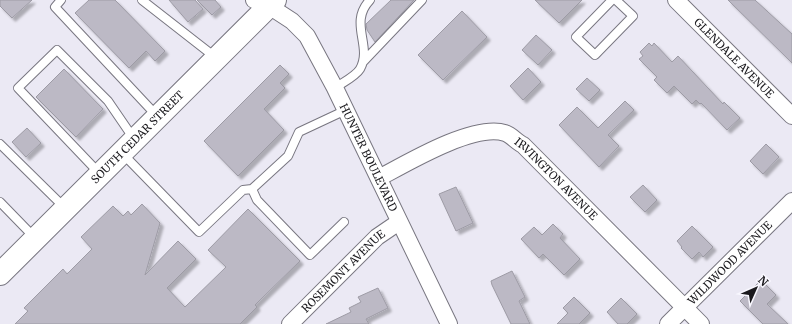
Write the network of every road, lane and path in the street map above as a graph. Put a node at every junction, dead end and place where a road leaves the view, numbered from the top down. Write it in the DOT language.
graph roads {
  1 [pos="61,0"];
  2 [pos="142,0"];
  3 [pos="370,0"];
  4 [pos="422,0"];
  5 [pos="612,0"];
  6 [pos="616,0"];
  7 [pos="676,0"];
  8 [pos="266,2"];
  9 [pos="217,58"];
  10 [pos="363,62"];
  11 [pos="335,88"];
  12 [pos="346,110"];
  13 [pos="792,116"];
  14 [pos="158,117"];
  15 [pos="0,144"];
  16 [pos="128,146"];
  17 [pos="100,174"];
  18 [pos="379,178"];
  19 [pos="252,189"];
  20 [pos="792,201"];
  21 [pos="0,202"];
  22 [pos="66,209"];
  23 [pos="344,222"];
  24 [pos="399,222"];
  25 [pos="36,239"];
  26 [pos="0,274"];
  27 [pos="684,309"];
  28 [pos="290,324"];
  29 [pos="449,324"];
  30 [pos="668,324"];
  31 [pos="701,324"];
  1 -- 14 [label="lane"];
  2 -- 9 [label="lane"];
  3 -- 10 [label="lane"];
  4 -- 10 [label="lane"];
  5 -- 6 [label="lane"];
  7 -- 13 [label="street, GLENDALE AVENUE"];
  8 -- 9 [label="main road, SOUTH CEDAR STREET"];
  8 -- 11 [label="street, HUNTER BOULEVARD"];
  9 -- 14 [label="main road, SOUTH CEDAR STREET"];
  10 -- 11 [label="lane"];
  11 -- 12 [label="street, HUNTER BOULEVARD"];
  12 -- 18 [label="street, HUNTER BOULEVARD"];
  12 -- 19 [label="lane"];
  14 -- 16 [label="main road, SOUTH CEDAR STREET"];
  15 -- 22 [label="lane"];
  16 -- 17 [label="main road, SOUTH CEDAR STREET"];
  16 -- 17 [label="lane"];
  16 -- 19 [label="lane"];
  17 -- 22 [label="main road, SOUTH CEDAR STREET"];
  18 -- 24 [label="street, HUNTER BOULEVARD"];
  18 -- 27 [label="street, IRVINGTON AVENUE"];
  19 -- 23 [label="lane"];
  20 -- 27 [label="street, WILDWOOD AVENUE"];
  21 -- 25 [label="lane"];
  22 -- 25 [label="main road, SOUTH CEDAR STREET"];
  24 -- 28 [label="street, ROSEMONT AVENUE"];
  24 -- 29 [label="street, HUNTER BOULEVARD"];
  25 -- 26 [label="main road, SOUTH CEDAR STREET"];
  27 -- 30 [label="street, WILDWOOD AVENUE"];
  27 -- 31 [label="street, IRVINGTON AVENUE"];
}
